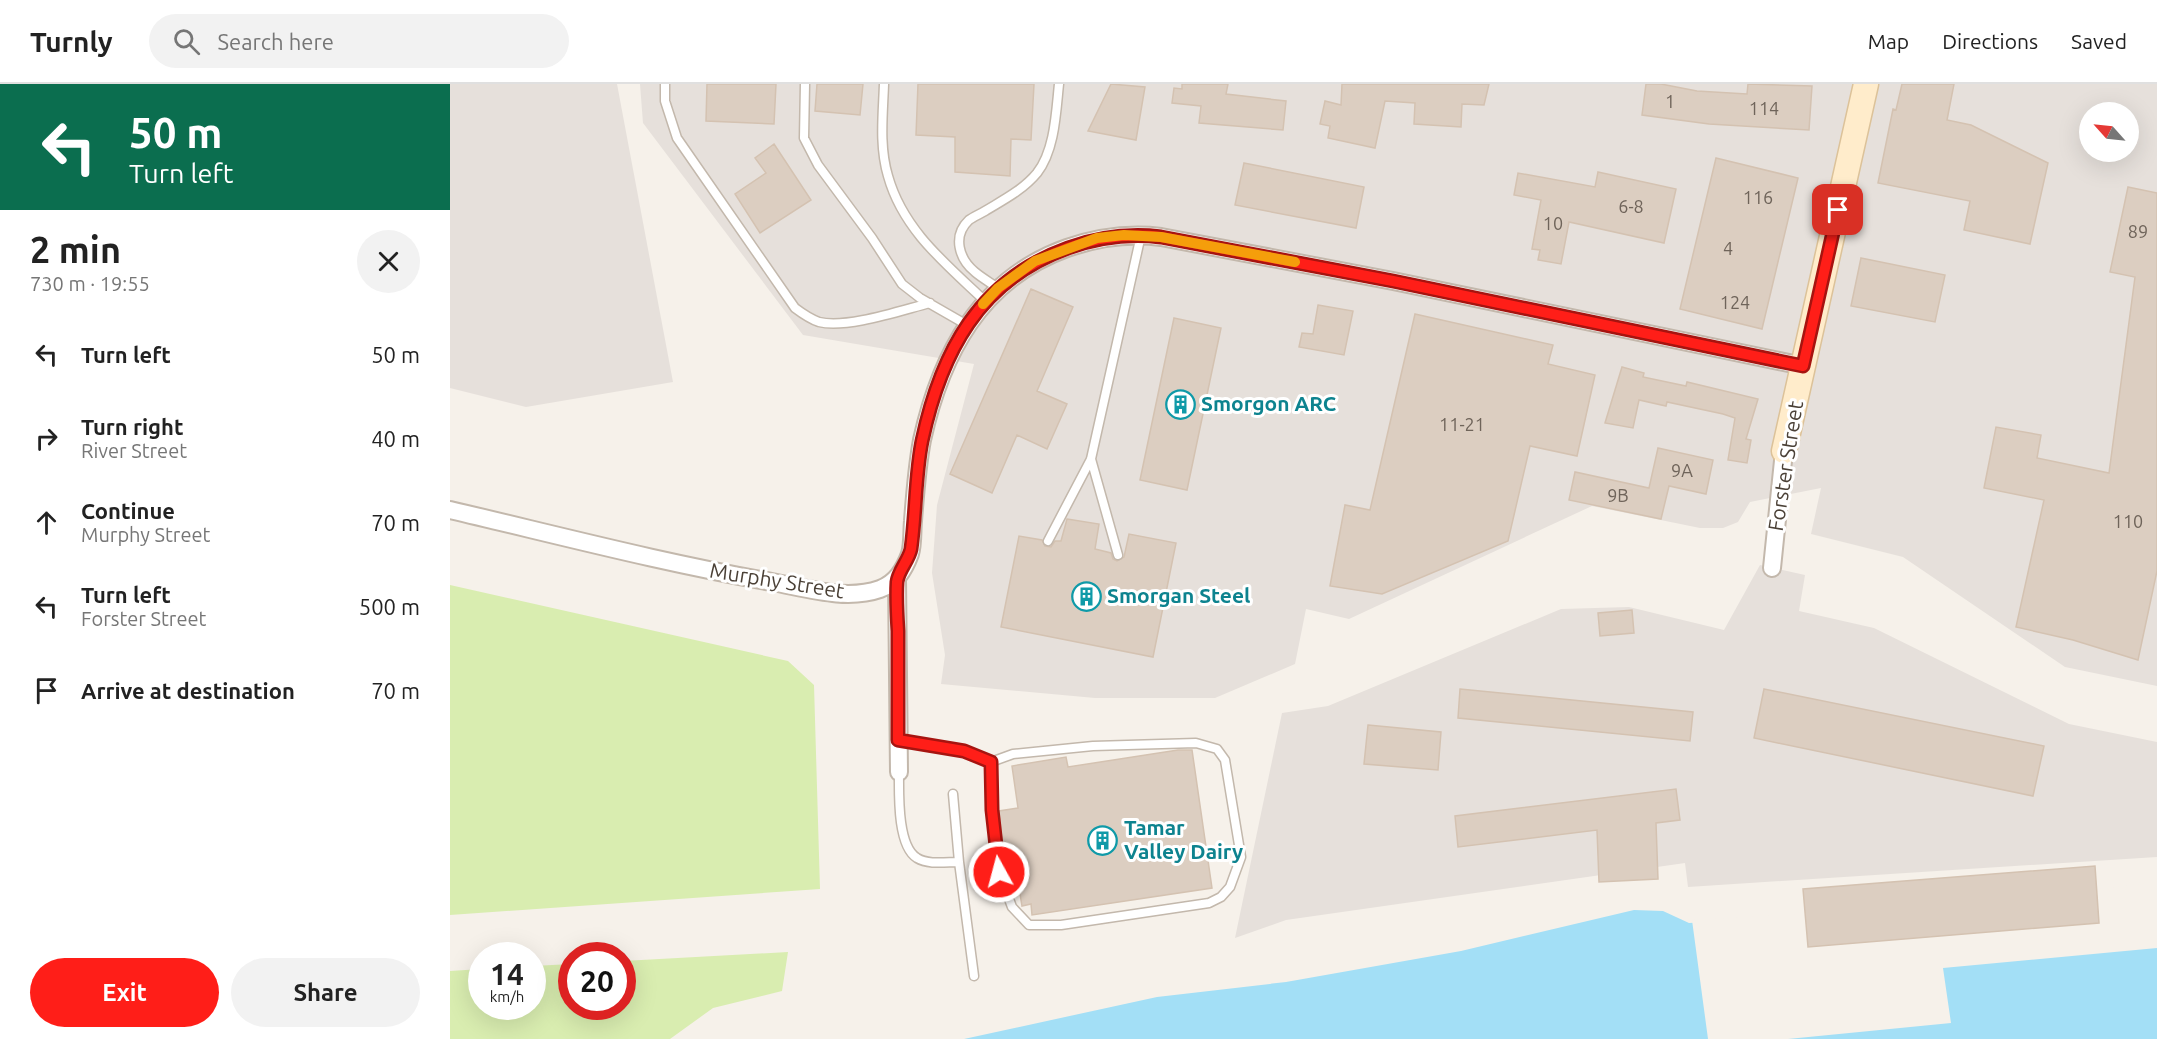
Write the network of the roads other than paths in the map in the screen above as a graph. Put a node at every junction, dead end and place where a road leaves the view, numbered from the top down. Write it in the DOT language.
graph roads {
  1 [pos="665,84"];
  2 [pos="805,84"];
  3 [pos="884,84"];
  4 [pos="1059,84"];
  5 [pos="1866,84"];
  6 [pos="1141,235"];
  7 [pos="998,288"];
  8 [pos="986,301"];
  9 [pos="930,303"];
  10 [pos="967,325"];
  11 [pos="1803,366"];
  12 [pos="1784,451"];
  13 [pos="1091,459"];
  14 [pos="450,510"];
  15 [pos="1048,542"];
  16 [pos="1119,555"];
  17 [pos="1772,568"];
  18 [pos="897,578"];
  19 [pos="898,740"];
  20 [pos="991,762"];
  21 [pos="899,772"];
  22 [pos="953,794"];
  23 [pos="959,862"];
  24 [pos="974,976"];
  1 -- 9 [label="lane"];
  2 -- 9 [label="lane"];
  3 -- 8 [label="lane"];
  4 -- 7 [label="lane"];
  5 -- 11 [label="street, Forster Street"];
  6 -- 7 [label="street"];
  6 -- 11 [label="street"];
  6 -- 13 [label="lane"];
  7 -- 8 [label="street"];
  8 -- 10 [label="street"];
  9 -- 10 [label="lane"];
  10 -- 18 [label="street"];
  11 -- 12 [label="street, Forster Street"];
  12 -- 17 [label="street, Forster Street"];
  13 -- 15 [label="lane"];
  13 -- 16 [label="lane"];
  14 -- 18 [label="street, Murphy Street"];
  18 -- 19 [label="street"];
  19 -- 20 [label="lane"];
  19 -- 21 [label="street"];
  20 -- 20 [label="lane"];
  21 -- 23 [label="lane"];
  22 -- 23 [label="lane"];
  23 -- 24 [label="lane"];
}
